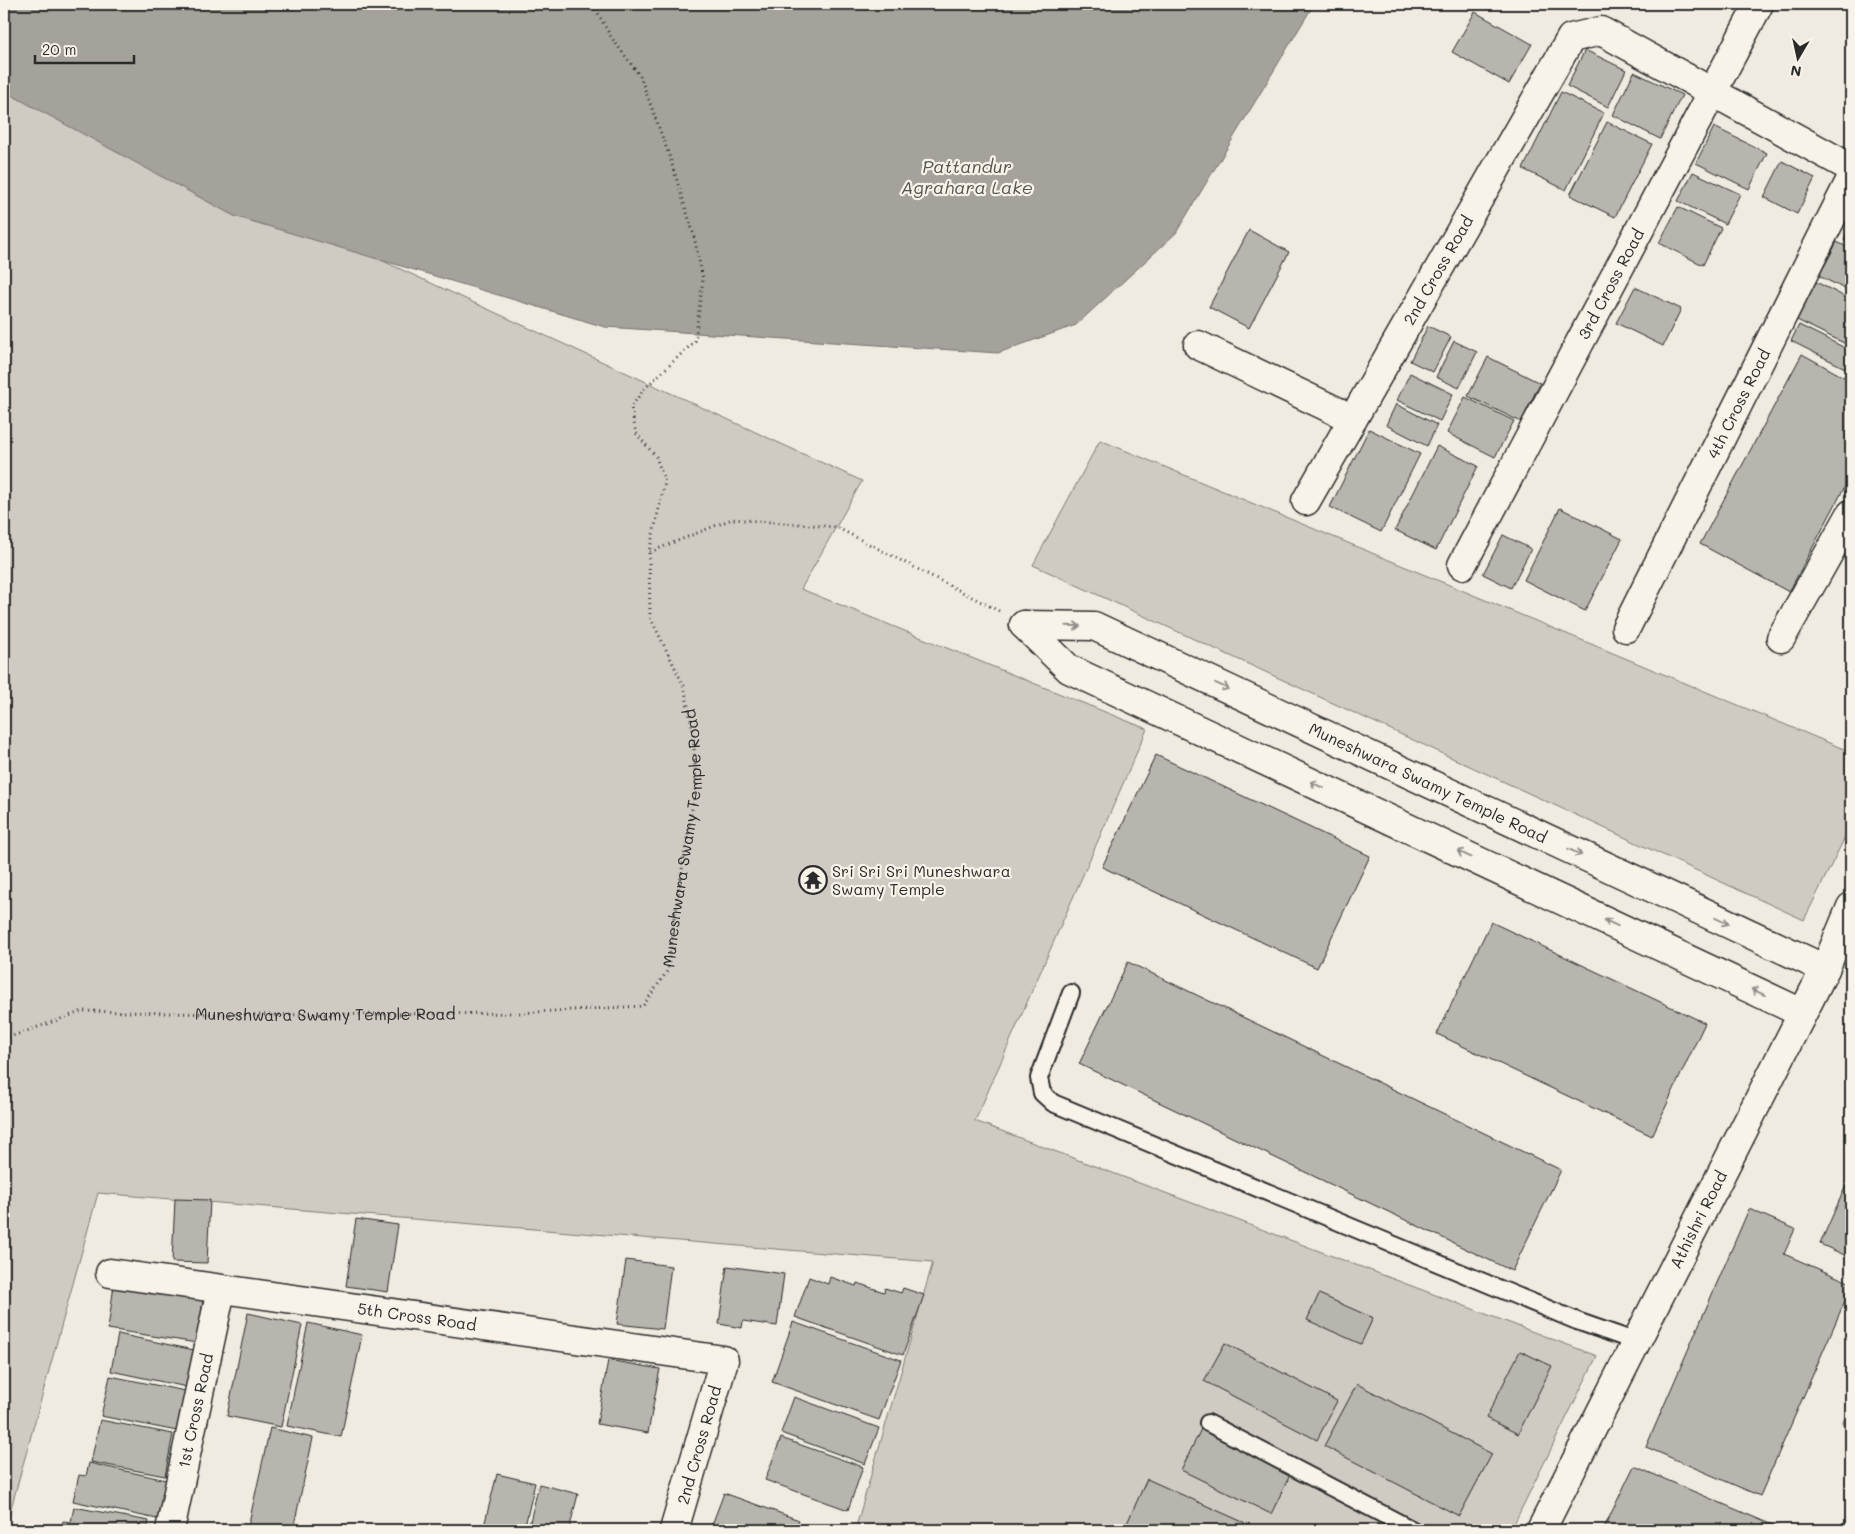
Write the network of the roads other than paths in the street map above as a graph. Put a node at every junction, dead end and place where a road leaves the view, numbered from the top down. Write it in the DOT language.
graph roads {
  1 [pos="1759,4"];
  2 [pos="1713,93"];
  3 [pos="1851,168"];
  4 [pos="1851,179"];
  5 [pos="1198,344"];
  6 [pos="1353,419"];
  7 [pos="1306,501"];
  8 [pos="1851,514"];
  9 [pos="1462,565"];
  10 [pos="1626,628"];
  11 [pos="1781,638"];
  12 [pos="1851,907"];
  13 [pos="1825,969"];
  14 [pos="1071,993"];
  15 [pos="1802,1013"];
  16 [pos="110,1273"];
  17 [pos="221,1290"];
  18 [pos="1637,1342"];
  19 [pos="724,1360"];
  20 [pos="1208,1423"];
  21 [pos="170,1530"];
  22 [pos="674,1530"];
  23 [pos="1412,1530"];
  24 [pos="1541,1530"];
  1 -- 2 [label="street, 3rd Cross Road"];
  2 -- 3 [label="street"];
  2 -- 6 [label="street, 2nd Cross Road"];
  2 -- 9 [label="street, 3rd Cross Road"];
  4 -- 10 [label="street, 4th Cross Road"];
  5 -- 6 [label="street"];
  6 -- 7 [label="street, 2nd Cross Road"];
  8 -- 11 [label="street"];
  12 -- 13 [label="street, Athishri Road"];
  13 -- 15 [label="street, Athishri Road"];
  15 -- 13 [label="street, Muneshwara Swamy Temple Road, one-way"];
  14 -- 18 [label="lane"];
  15 -- 18 [label="street, Athishri Road"];
  16 -- 17 [label="street, 5th Cross Road"];
  17 -- 19 [label="street, 5th Cross Road"];
  17 -- 21 [label="street, 1st Cross Road"];
  18 -- 24 [label="street, Athishri Road"];
  19 -- 22 [label="street, 2nd Cross Road"];
  20 -- 23 [label="lane"];
}
